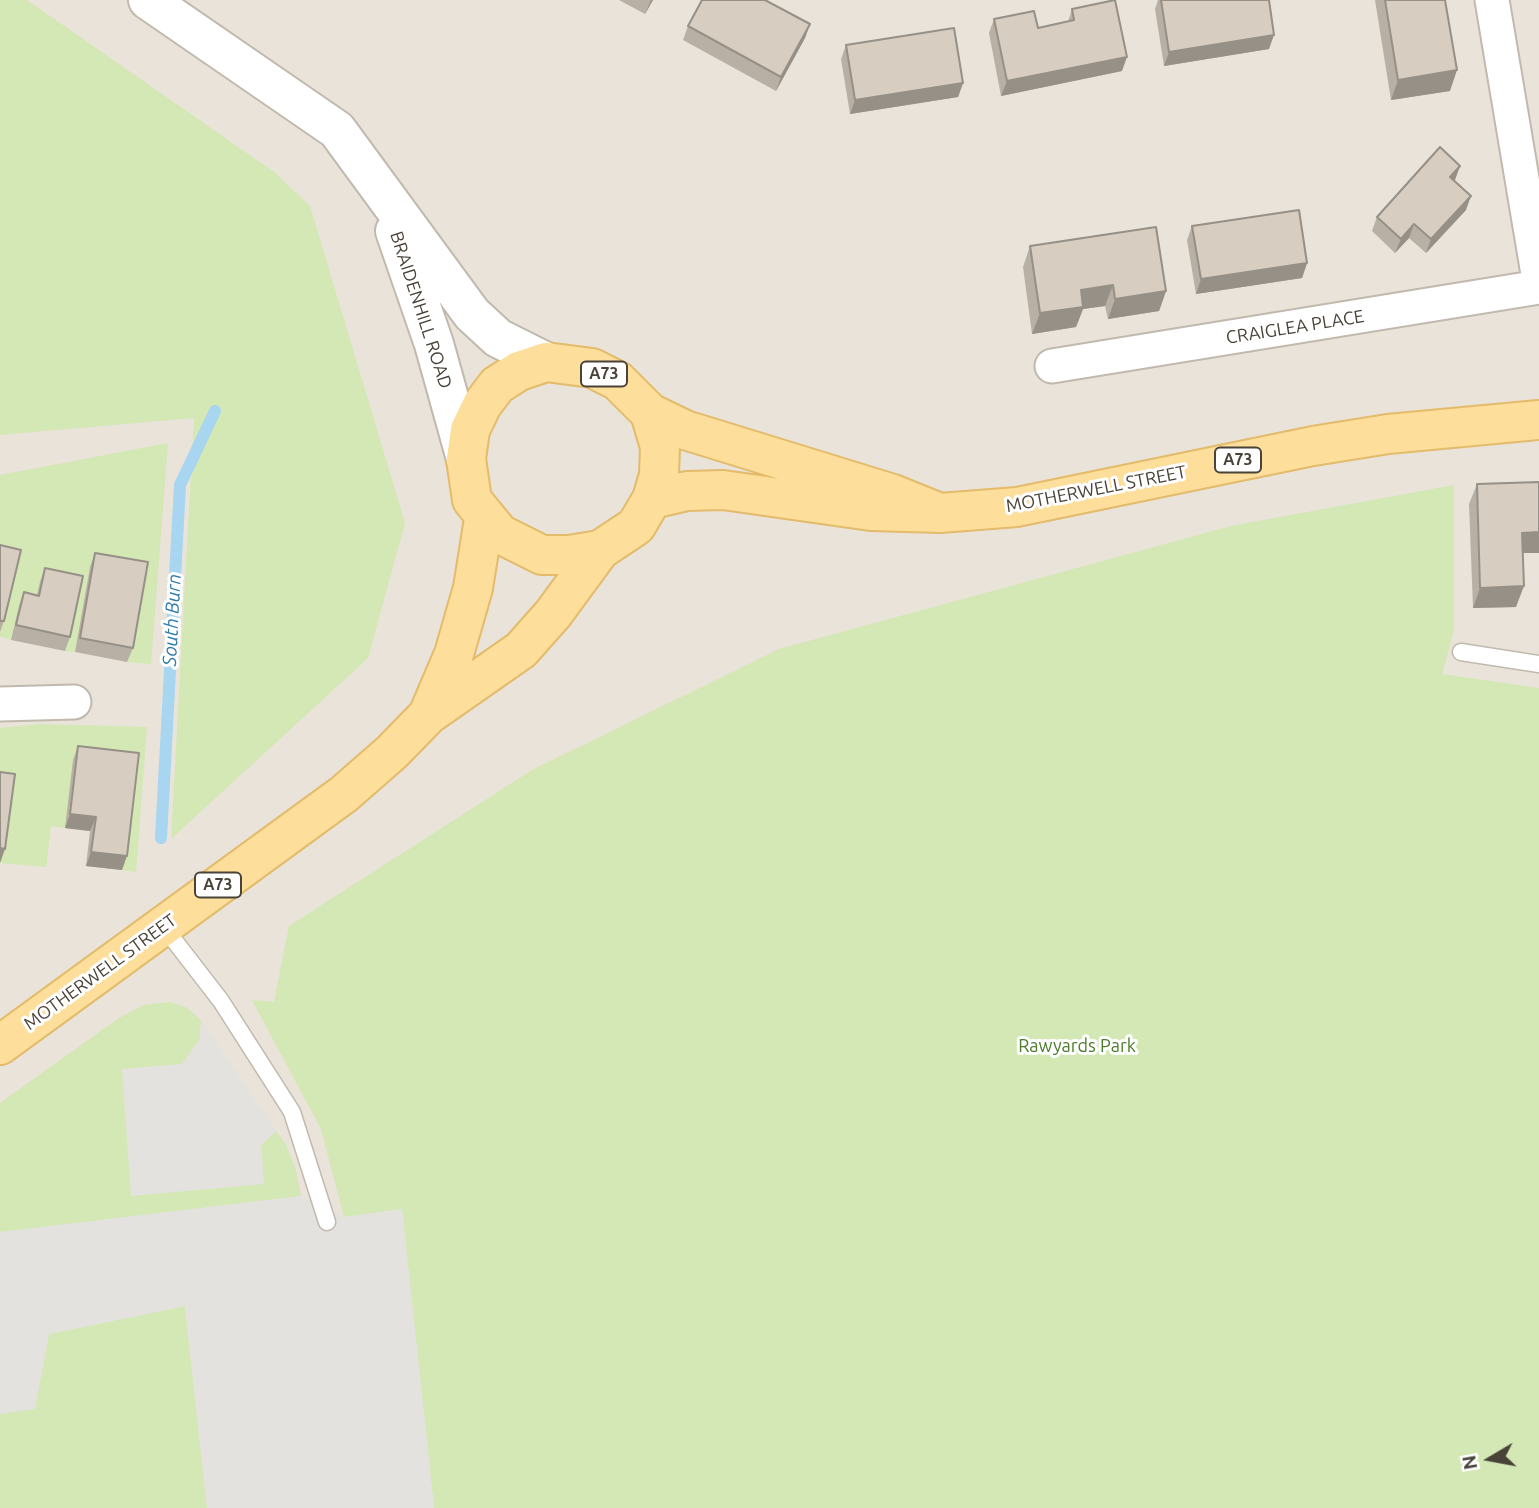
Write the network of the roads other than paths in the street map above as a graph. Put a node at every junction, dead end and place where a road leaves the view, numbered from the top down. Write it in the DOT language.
graph roads {
  1 [pos="148,0"];
  2 [pos="1492,0"];
  3 [pos="366,165"];
  4 [pos="1536,240"];
  5 [pos="1539,280"];
  6 [pos="1539,287"];
  7 [pos="546,362"];
  8 [pos="1052,366"];
  9 [pos="650,413"];
  10 [pos="1539,421"];
  11 [pos="466,459"];
  12 [pos="652,499"];
  13 [pos="940,513"];
  14 [pos="484,519"];
  15 [pos="600,550"];
  16 [pos="1461,652"];
  17 [pos="1539,664"];
  18 [pos="74,702"];
  19 [pos="0,704"];
  20 [pos="428,715"];
  21 [pos="163,926"];
  22 [pos="5,1031"];
  23 [pos="327,1222"];
  1 -- 3 [label="street, BRAIDENHILL ROAD"];
  2 -- 4 [label="street"];
  3 -- 7 [label="street, BRAIDENHILL ROAD"];
  3 -- 11 [label="street, BRAIDENHILL ROAD"];
  4 -- 5 [label="street"];
  6 -- 8 [label="street, CRAIGLEA PLACE"];
  7 -- 9 [label="main road, A73"];
  7 -- 11 [label="main road, A73"];
  9 -- 12 [label="main road, A73"];
  9 -- 13 [label="main road, A73"];
  10 -- 13 [label="main road, MOTHERWELL STREET / A73"];
  11 -- 14 [label="main road, A73"];
  12 -- 13 [label="main road, MOTHERWELL STREET / A73"];
  12 -- 15 [label="main road, A73"];
  14 -- 15 [label="main road, A73"];
  14 -- 20 [label="main road, A73"];
  15 -- 20 [label="main road, A73"];
  16 -- 17 [label="lane"];
  18 -- 19 [label="street"];
  20 -- 21 [label="main road, MOTHERWELL STREET / A73"];
  21 -- 22 [label="main road, MOTHERWELL STREET / A73"];
  21 -- 23 [label="lane"];
}
